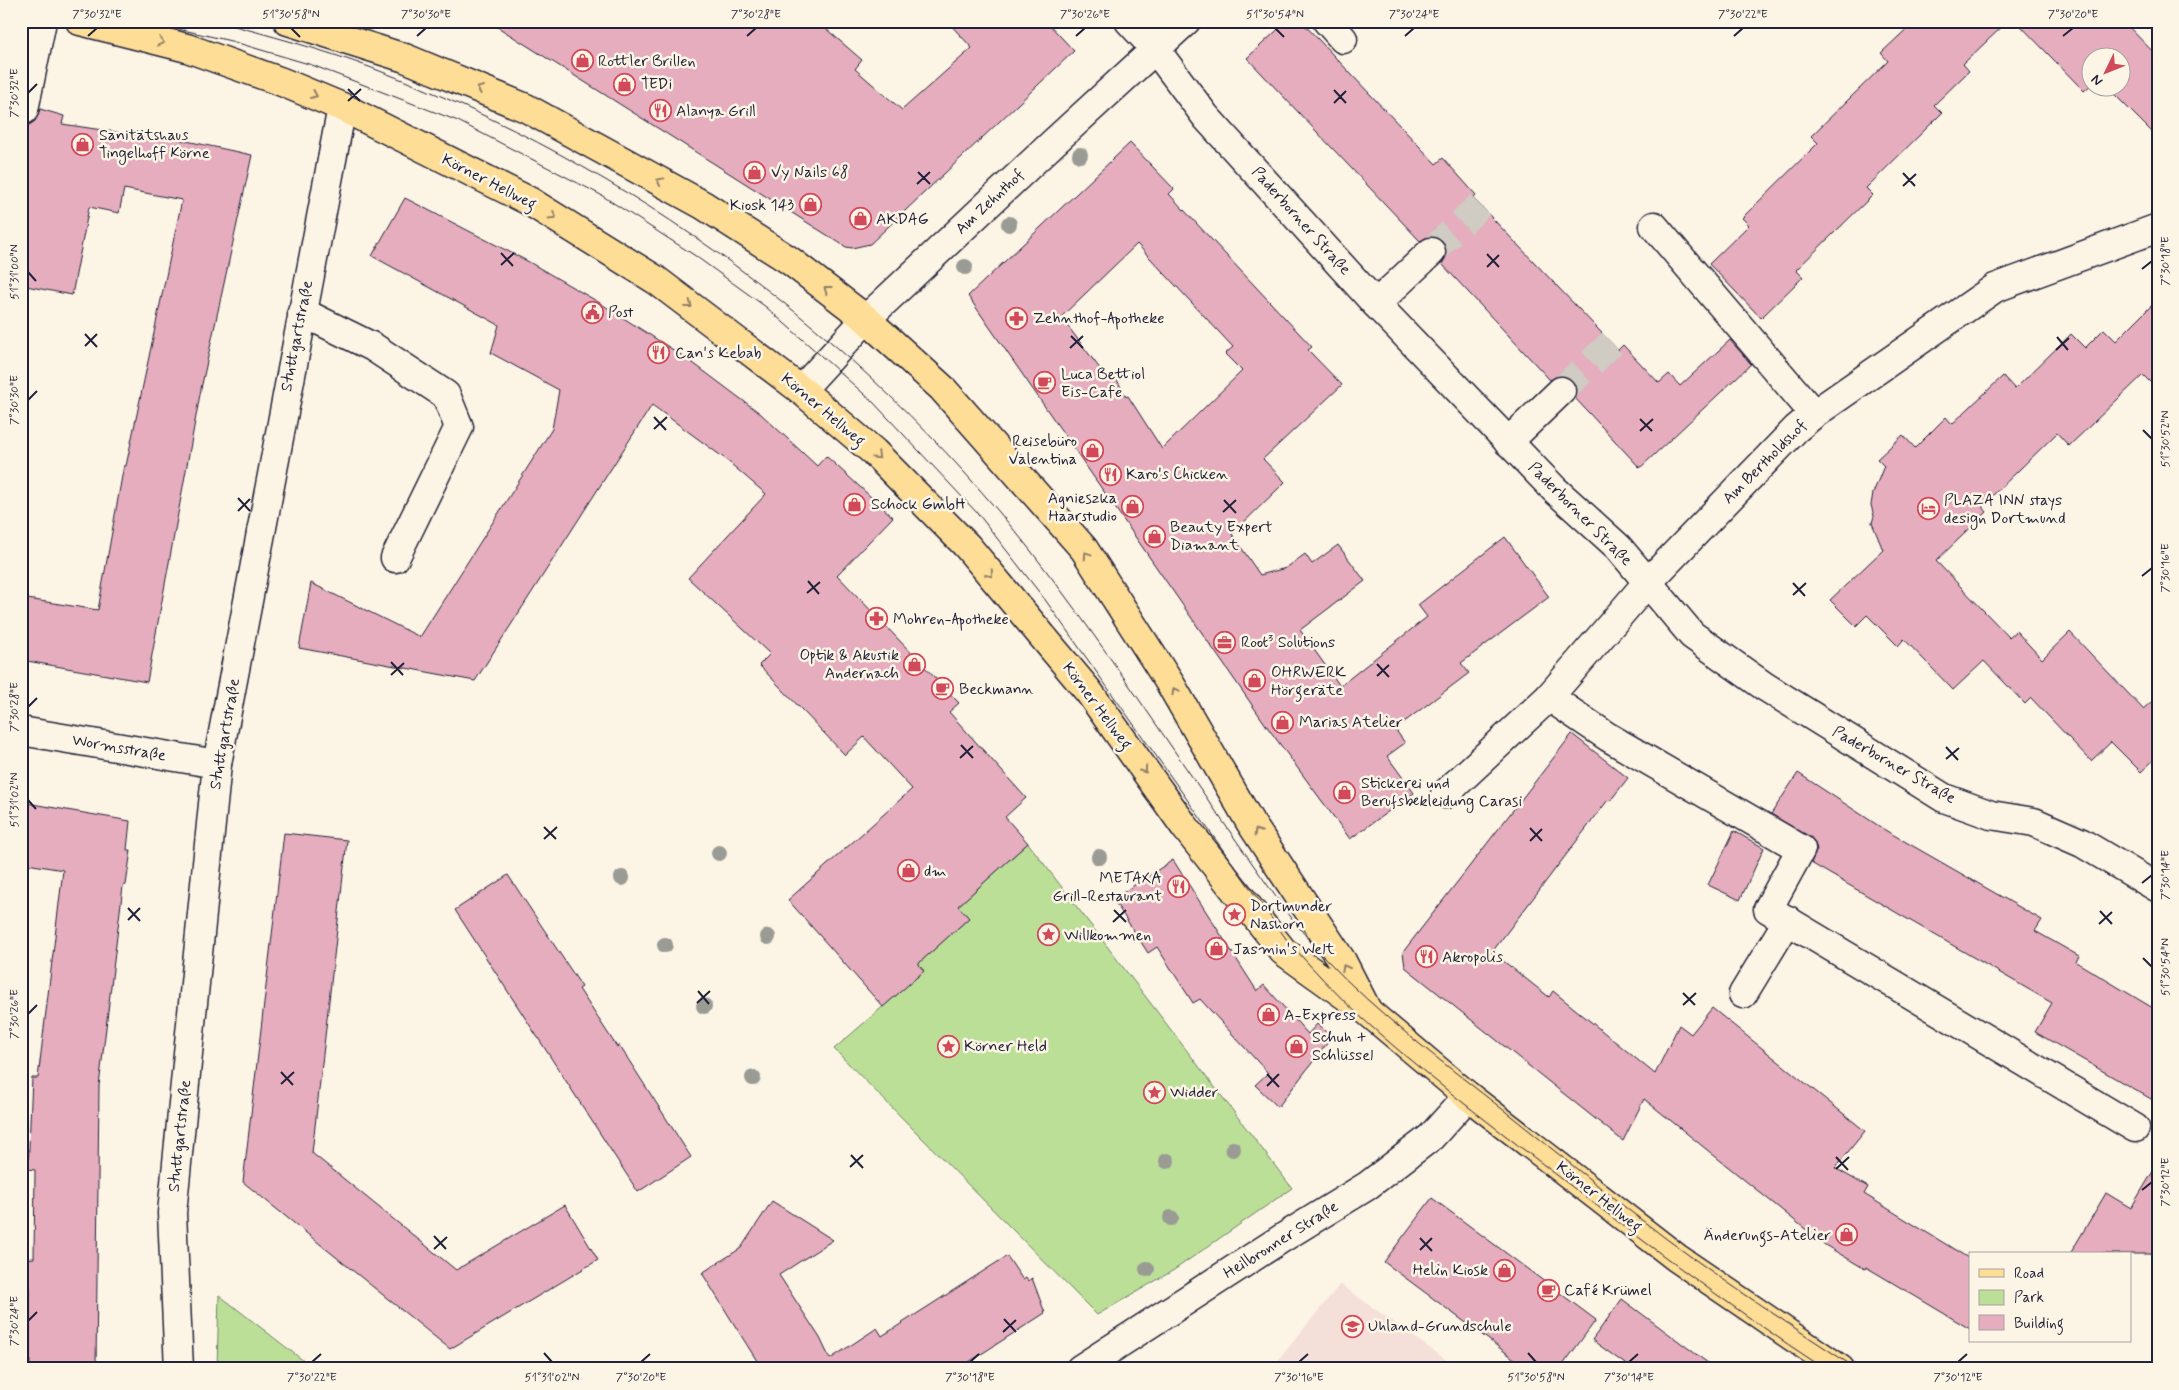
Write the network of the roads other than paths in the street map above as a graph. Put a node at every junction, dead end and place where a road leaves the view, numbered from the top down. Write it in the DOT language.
graph roads {
  1 [pos="42,21"];
  2 [pos="80,21"];
  3 [pos="288,21"];
  4 [pos="1129,21"];
  5 [pos="1186,21"];
  6 [pos="1156,50"];
  7 [pos="342,107"];
  8 [pos="24,110"];
  9 [pos="1654,226"];
  10 [pos="2158,228"];
  11 [pos="1431,252"];
  12 [pos="1376,304"];
  13 [pos="302,312"];
  14 [pos="866,319"];
  15 [pos="801,390"];
  16 [pos="1561,391"];
  17 [pos="1814,414"];
  18 [pos="1508,442"];
  19 [pos="395,558"];
  20 [pos="1646,583"];
  21 [pos="1549,698"];
  22 [pos="21,731"];
  23 [pos="218,764"];
  24 [pos="1445,794"];
  25 [pos="2158,888"];
  26 [pos="1788,920"];
  27 [pos="1744,994"];
  28 [pos="1367,1011"];
  29 [pos="1468,1096"];
  30 [pos="2135,1128"];
  31 [pos="179,1369"];
  32 [pos="1080,1369"];
  33 [pos="1840,1369"];
  1 -- 8 [label="street"];
  2 -- 7 [label="main road, Körner Hellweg, one-way"];
  14 -- 3 [label="main road, Körner Hellweg, one-way"];
  4 -- 6 [label="street, Paderborner Straße"];
  5 -- 6 [label="street, Am Zehnthof"];
  6 -- 12 [label="street, Paderborner Straße"];
  6 -- 14 [label="street, Am Zehnthof"];
  7 -- 13 [label="street, Stuttgartstraße"];
  7 -- 15 [label="main road, Körner Hellweg, one-way"];
  9 -- 17 [label="street"];
  10 -- 17 [label="street, Am Bertholdshof"];
  11 -- 12 [label="street"];
  12 -- 18 [label="street, Paderborner Straße"];
  13 -- 19 [label="street"];
  13 -- 23 [label="street, Stuttgartstraße"];
  14 -- 15 [label="street, Am Zehnthof"];
  28 -- 14 [label="main road, Körner Hellweg, one-way"];
  15 -- 28 [label="main road, Körner Hellweg, one-way"];
  16 -- 18 [label="street"];
  17 -- 20 [label="street, Am Bertholdshof"];
  18 -- 20 [label="street, Paderborner Straße"];
  20 -- 21 [label="street, Am Bertholdshof"];
  20 -- 25 [label="street, Paderborner Straße"];
  21 -- 24 [label="street, Am Bertholdshof"];
  21 -- 26 [label="street"];
  22 -- 23 [label="street, Wormsstraße"];
  23 -- 31 [label="street, Stuttgartstraße"];
  26 -- 27 [label="street"];
  26 -- 30 [label="street"];
  28 -- 29 [label="main road, Körner Hellweg"];
  29 -- 32 [label="street, Heilbronner Straße"];
  29 -- 33 [label="main road, Körner Hellweg"];
}
